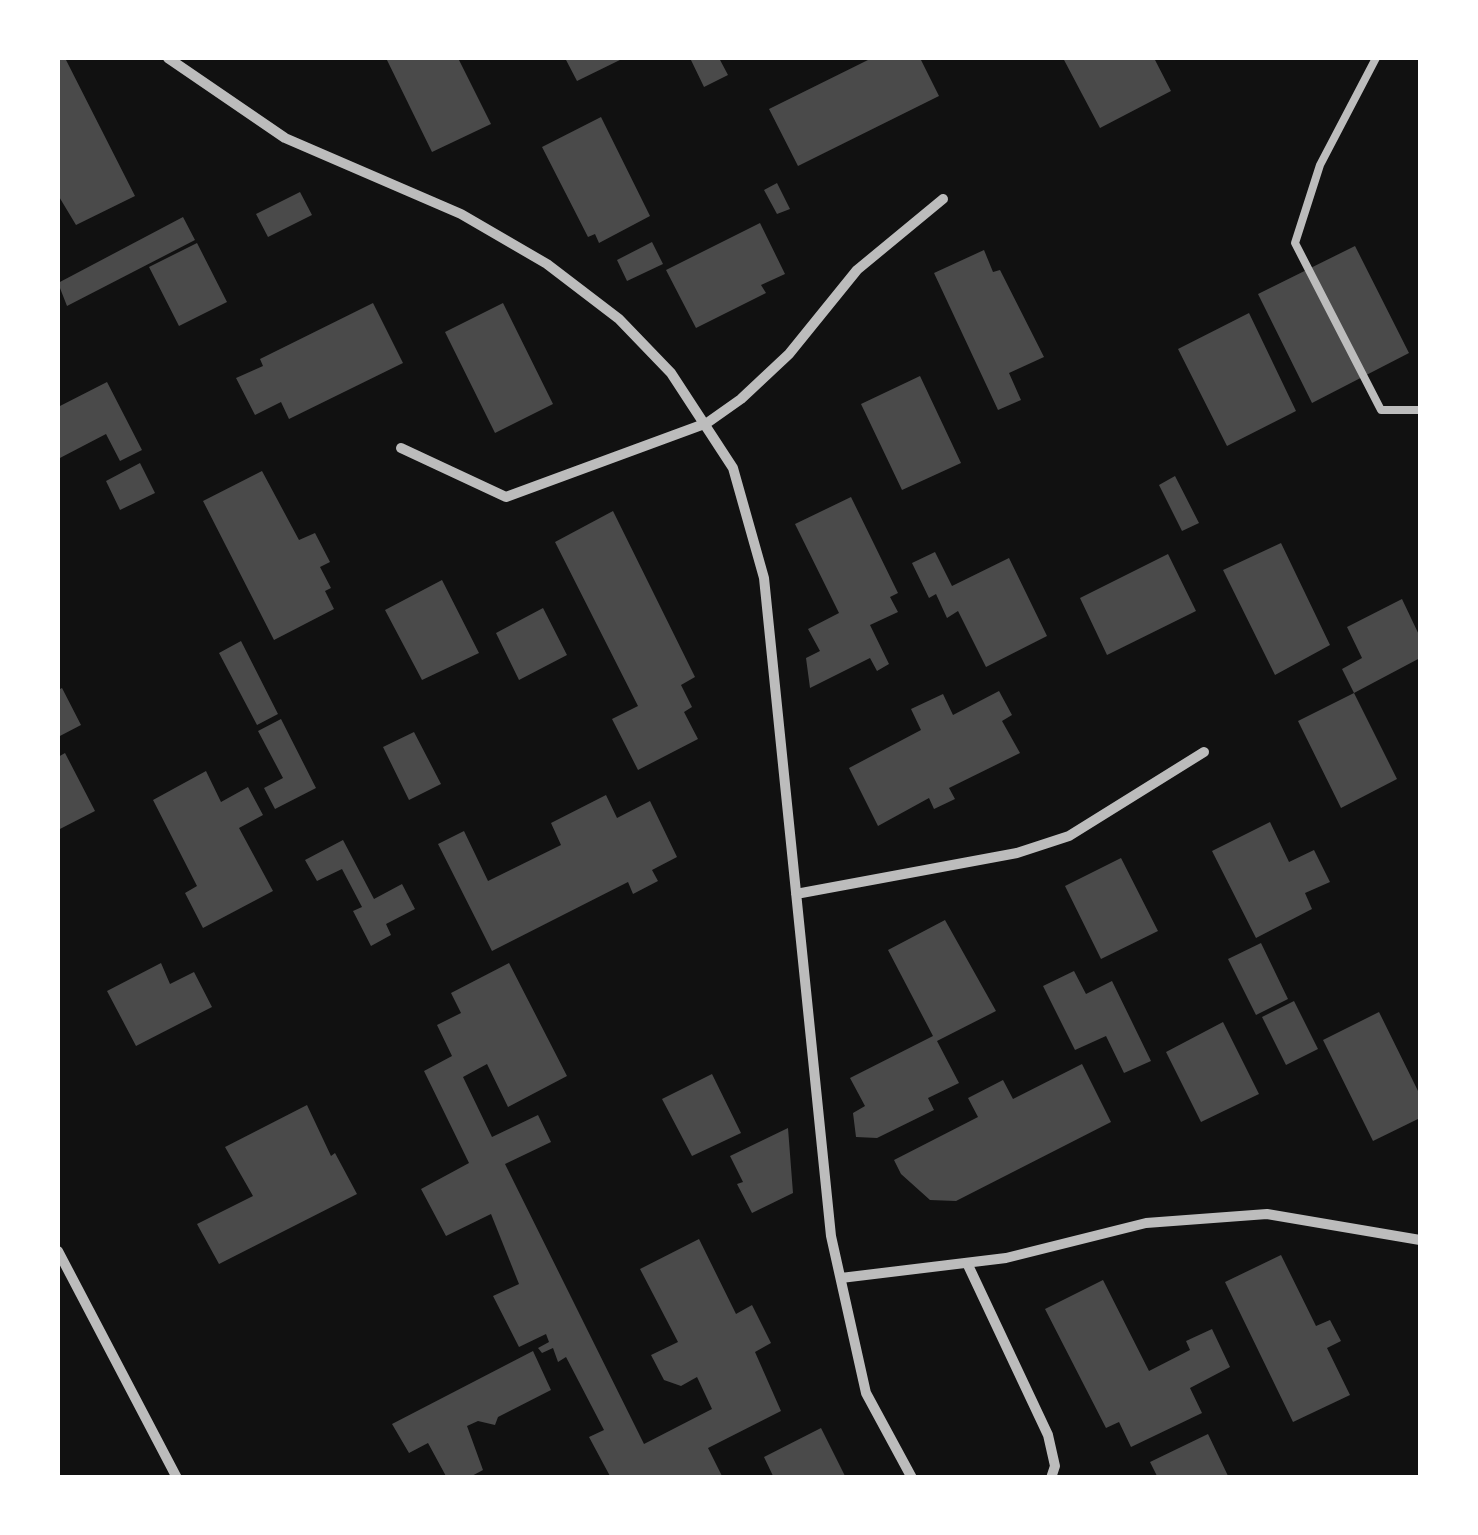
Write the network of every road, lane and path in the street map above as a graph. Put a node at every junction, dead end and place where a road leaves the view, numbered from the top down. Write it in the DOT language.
graph roads {
  1 [pos="168,58"];
  2 [pos="1376,58"];
  3 [pos="943,199"];
  4 [pos="1420,410"];
  5 [pos="708,423"];
  6 [pos="401,448"];
  7 [pos="1204,752"];
  8 [pos="796,894"];
  9 [pos="1420,1240"];
  10 [pos="58,1252"];
  11 [pos="967,1263"];
  12 [pos="841,1278"];
  13 [pos="177,1478"];
  14 [pos="912,1478"];
  15 [pos="1051,1478"];
  1 -- 5 [label="street"];
  2 -- 4 [label="lane"];
  3 -- 5 [label="street"];
  5 -- 6 [label="street"];
  5 -- 8 [label="street"];
  7 -- 8 [label="street"];
  8 -- 12 [label="street"];
  9 -- 11 [label="street"];
  10 -- 13 [label="street"];
  11 -- 12 [label="street"];
  11 -- 15 [label="street"];
  12 -- 14 [label="street"];
}
